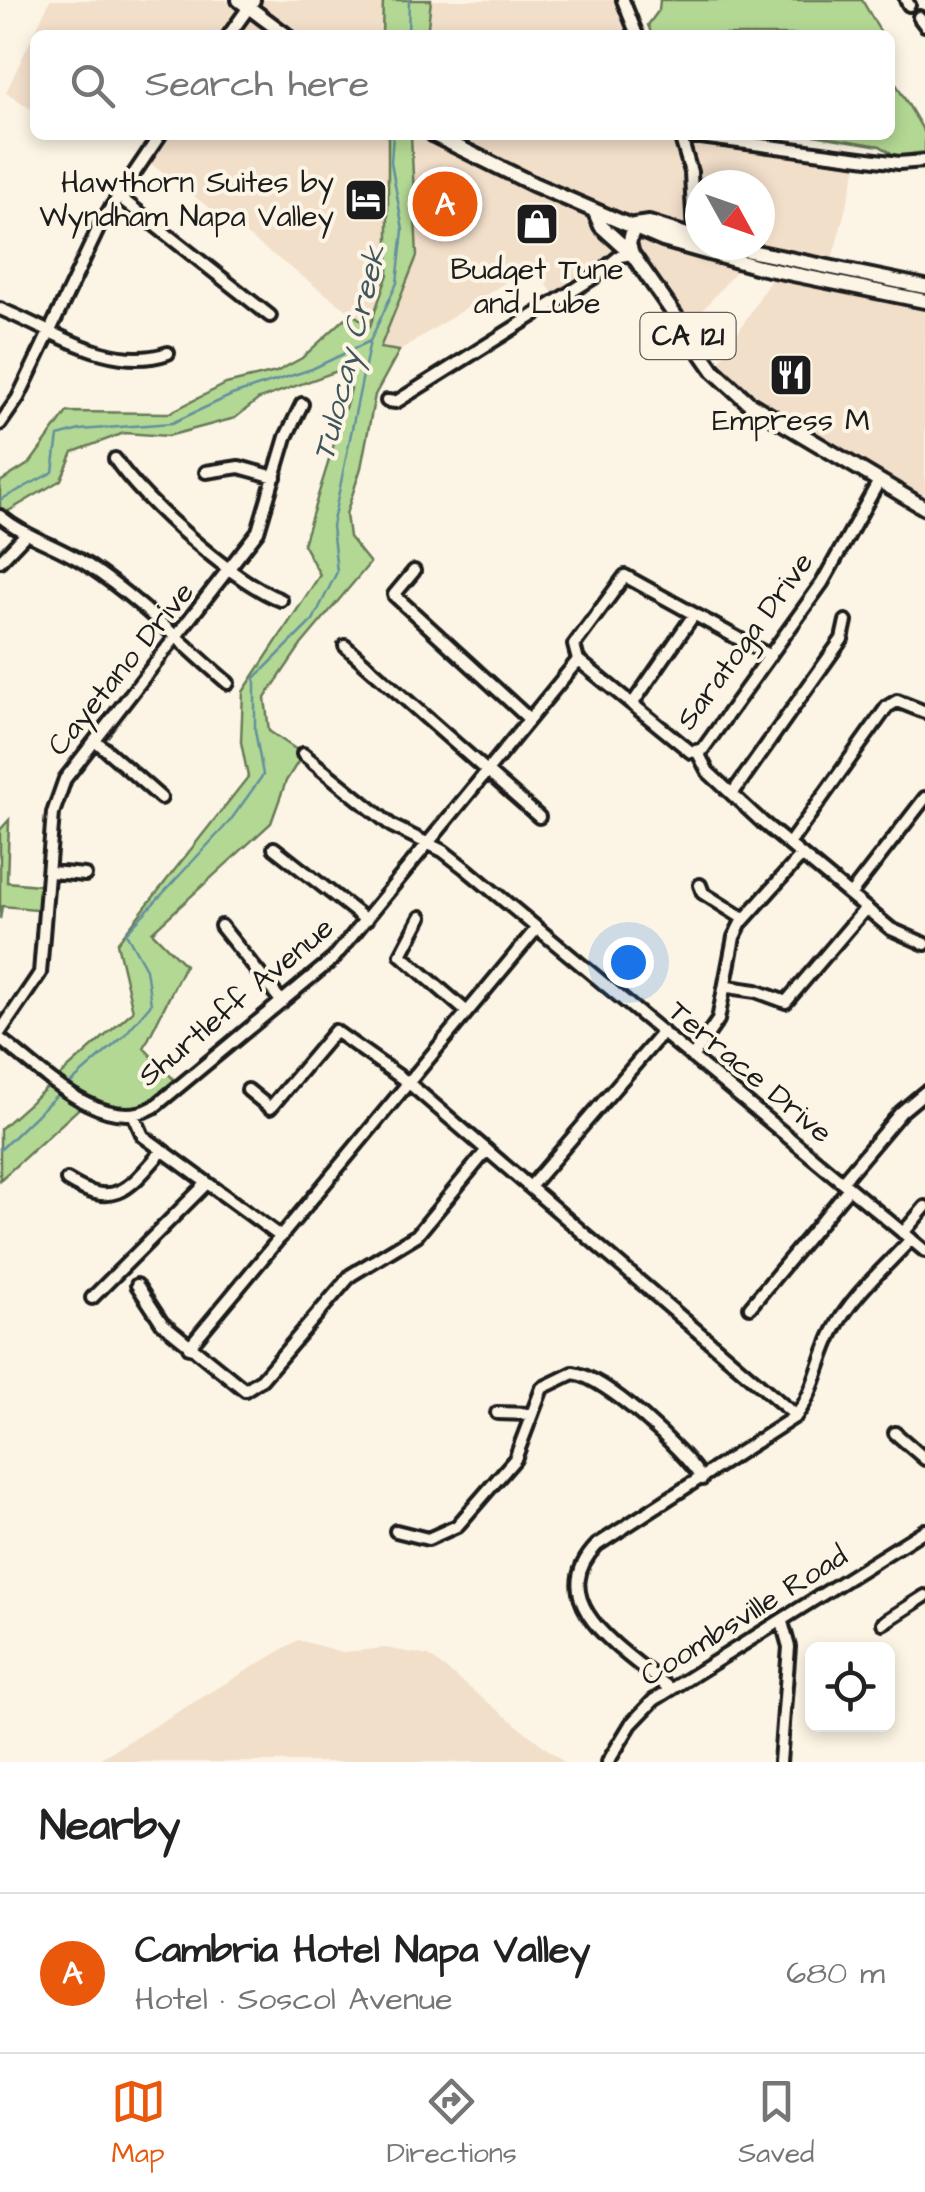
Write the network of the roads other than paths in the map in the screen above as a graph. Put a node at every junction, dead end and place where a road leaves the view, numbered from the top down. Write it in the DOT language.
graph roads {
  1 [pos="622,0"];
  2 [pos="247,2"];
  3 [pos="232,30"];
  4 [pos="280,30"];
  5 [pos="635,30"];
  6 [pos="157,140"];
  7 [pos="443,140"];
  8 [pos="683,140"];
  9 [pos="721,140"];
  10 [pos="925,161"];
  11 [pos="690,170"];
  12 [pos="118,196"];
  13 [pos="594,210"];
  14 [pos="634,226"];
  15 [pos="685,234"];
  16 [pos="775,256"];
  17 [pos="634,257"];
  18 [pos="925,287"];
  19 [pos="925,300"];
  20 [pos="0,309"];
  21 [pos="270,316"];
  22 [pos="51,329"];
  23 [pos="168,353"];
  24 [pos="387,401"];
  25 [pos="302,404"];
  26 [pos="0,424"];
  27 [pos="115,459"];
  28 [pos="206,472"];
  29 [pos="275,477"];
  30 [pos="879,481"];
  31 [pos="925,508"];
  32 [pos="4,520"];
  33 [pos="24,536"];
  34 [pos="0,561"];
  35 [pos="232,569"];
  36 [pos="414,572"];
  37 [pos="280,600"];
  38 [pos="693,616"];
  39 [pos="846,621"];
  40 [pos="178,640"];
  41 [pos="345,646"];
  42 [pos="770,656"];
  43 [pos="578,660"];
  44 [pos="228,683"];
  45 [pos="633,703"];
  46 [pos="925,712"];
  47 [pos="528,718"];
  48 [pos="96,740"];
  49 [pos="698,753"];
  50 [pos="303,754"];
  51 [pos="488,768"];
  52 [pos="732,794"];
  53 [pos="161,798"];
  54 [pos="925,798"];
  55 [pos="539,817"];
  56 [pos="426,843"];
  57 [pos="789,844"];
  58 [pos="274,848"];
  59 [pos="802,855"];
  60 [pos="51,872"];
  61 [pos="85,874"];
  62 [pos="700,885"];
  63 [pos="850,894"];
  64 [pos="866,908"];
  65 [pos="421,916"];
  66 [pos="744,918"];
  67 [pos="366,920"];
  68 [pos="220,926"];
  69 [pos="537,928"];
  70 [pos="925,944"];
  71 [pos="728,987"];
  72 [pos="282,1002"];
  73 [pos="467,1012"];
  74 [pos="663,1032"];
  75 [pos="0,1035"];
  76 [pos="693,1056"];
  77 [pos="410,1084"];
  78 [pos="248,1090"];
  79 [pos="925,1092"];
  80 [pos="134,1116"];
  81 [pos="162,1150"];
  82 [pos="488,1150"];
  83 [pos="66,1180"];
  84 [pos="207,1184"];
  85 [pos="845,1185"];
  86 [pos="530,1187"];
  87 [pos="925,1208"];
  88 [pos="907,1236"];
  89 [pos="281,1238"];
  90 [pos="925,1251"];
  91 [pos="138,1285"];
  92 [pos="92,1298"];
  93 [pos="750,1307"];
  94 [pos="189,1348"];
  95 [pos="496,1412"];
  96 [pos="530,1414"];
  97 [pos="796,1416"];
  98 [pos="896,1434"];
  99 [pos="925,1459"];
  100 [pos="702,1479"];
  101 [pos="925,1530"];
  102 [pos="396,1532"];
  103 [pos="925,1596"];
  104 [pos="782,1622"];
  105 [pos="883,1623"];
  106 [pos="670,1689"];
  107 [pos="608,1762"];
  108 [pos="780,1762"];
  1 -- 5 [label="street"];
  2 -- 3 [label="street"];
  2 -- 4 [label="main road"];
  6 -- 12 [label="street"];
  7 -- 13 [label="main road"];
  8 -- 11 [label="street"];
  9 -- 10 [label="street"];
  12 -- 21 [label="street"];
  12 -- 22 [label="street"];
  13 -- 14 [label="main road"];
  13 -- 17 [label="main road"];
  14 -- 15 [label="main road"];
  14 -- 17 [label="main road"];
  14 -- 19 [label="main road"];
  16 -- 18 [label="main road"];
  17 -- 24 [label="street"];
  17 -- 30 [label="main road, CA 121"];
  20 -- 22 [label="street"];
  22 -- 23 [label="street"];
  22 -- 26 [label="street"];
  25 -- 29 [label="street, Cayetano Drive"];
  27 -- 35 [label="street"];
  28 -- 29 [label="street"];
  29 -- 35 [label="street, Cayetano Drive"];
  30 -- 31 [label="main road, CA 121"];
  30 -- 42 [label="street, Saratoga Drive"];
  32 -- 33 [label="street"];
  33 -- 34 [label="street"];
  33 -- 40 [label="street"];
  35 -- 37 [label="street"];
  35 -- 40 [label="street, Cayetano Drive"];
  36 -- 47 [label="street"];
  38 -- 42 [label="street"];
  38 -- 43 [label="street"];
  38 -- 45 [label="street"];
  39 -- 52 [label="street"];
  40 -- 44 [label="street"];
  40 -- 48 [label="street, Cayetano Drive"];
  41 -- 51 [label="street"];
  42 -- 49 [label="street, Saratoga Drive"];
  43 -- 45 [label="street, Saratoga Drive"];
  43 -- 47 [label="street"];
  45 -- 49 [label="street, Saratoga Drive"];
  46 -- 57 [label="street"];
  47 -- 51 [label="street"];
  48 -- 53 [label="street"];
  48 -- 60 [label="street, Cayetano Drive"];
  49 -- 52 [label="street"];
  50 -- 56 [label="street, Terrace Drive"];
  51 -- 55 [label="street"];
  51 -- 56 [label="street"];
  52 -- 57 [label="street"];
  54 -- 63 [label="street"];
  56 -- 67 [label="street, Shurtleff Avenue"];
  56 -- 69 [label="street, Terrace Drive"];
  57 -- 59 [label="street"];
  58 -- 67 [label="street"];
  59 -- 63 [label="street"];
  59 -- 66 [label="street"];
  60 -- 61 [label="street"];
  60 -- 75 [label="street, Cayetano Drive"];
  62 -- 66 [label="street"];
  63 -- 64 [label="street"];
  64 -- 70 [label="street"];
  64 -- 71 [label="street"];
  65 -- 73 [label="street"];
  66 -- 71 [label="street"];
  67 -- 72 [label="street, Shurtleff Avenue"];
  68 -- 72 [label="street"];
  69 -- 73 [label="street"];
  69 -- 74 [label="street, Terrace Drive"];
  71 -- 76 [label="street"];
  72 -- 80 [label="street, Shurtleff Avenue"];
  73 -- 77 [label="street"];
  74 -- 76 [label="street, Terrace Drive"];
  74 -- 86 [label="street"];
  75 -- 80 [label="street, Shurtleff Avenue"];
  76 -- 85 [label="street, Terrace Drive"];
  77 -- 78 [label="street"];
  77 -- 82 [label="street"];
  77 -- 89 [label="street"];
  79 -- 85 [label="street"];
  80 -- 81 [label="street"];
  81 -- 83 [label="street"];
  81 -- 84 [label="street"];
  82 -- 86 [label="street"];
  82 -- 94 [label="street"];
  84 -- 89 [label="street"];
  84 -- 92 [label="street"];
  85 -- 88 [label="street, Terrace Drive"];
  85 -- 93 [label="street"];
  86 -- 97 [label="street"];
  87 -- 88 [label="street"];
  88 -- 90 [label="street, Terrace Drive"];
  88 -- 97 [label="street"];
  89 -- 94 [label="street"];
  91 -- 94 [label="street"];
  95 -- 96 [label="street"];
  96 -- 100 [label="street"];
  96 -- 102 [label="street"];
  97 -- 100 [label="street"];
  98 -- 99 [label="street"];
  100 -- 106 [label="street"];
  101 -- 104 [label="street, Coombsville Road"];
  103 -- 105 [label="street"];
  104 -- 106 [label="street, Coombsville Road"];
  104 -- 108 [label="street"];
  106 -- 107 [label="street, Coombsville Road"];
}
